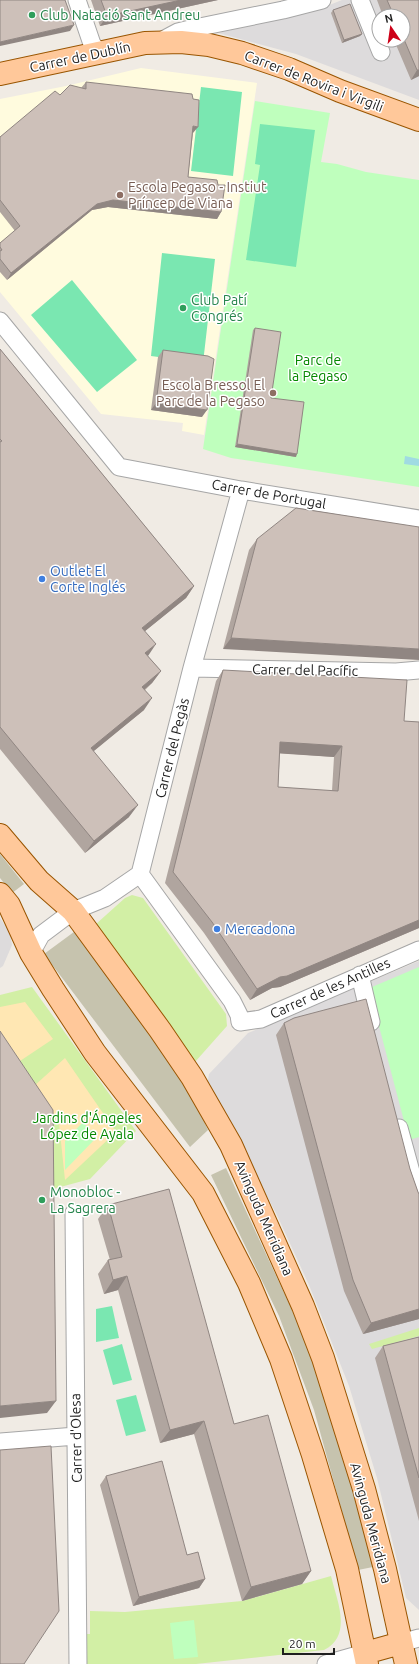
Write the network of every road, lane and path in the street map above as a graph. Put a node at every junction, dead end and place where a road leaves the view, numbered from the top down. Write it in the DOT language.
graph roads {
  1 [pos="77,0"];
  2 [pos="320,0"];
  3 [pos="360,0"];
  4 [pos="161,41"];
  5 [pos="99,52"];
  6 [pos="381,52"];
  7 [pos="0,74"];
  8 [pos="419,120"];
  9 [pos="0,322"];
  10 [pos="241,490"];
  11 [pos="419,519"];
  12 [pos="192,668"];
  13 [pos="419,670"];
  14 [pos="0,835"];
  15 [pos="140,874"];
  16 [pos="0,894"];
  17 [pos="73,912"];
  18 [pos="419,950"];
  19 [pos="31,953"];
  20 [pos="360,975"];
  21 [pos="374,1034"];
  22 [pos="396,1116"];
  23 [pos="413,1154"];
  24 [pos="419,1201"];
  25 [pos="74,1213"];
  26 [pos="76,1436"];
  27 [pos="0,1442"];
  28 [pos="410,1640"];
  29 [pos="366,1658"];
  30 [pos="78,1664"];
  31 [pos="326,1664"];
  32 [pos="406,1664"];
  1 -- 5 [label="street"];
  2 -- 4 [label="street"];
  3 -- 6 [label="street"];
  4 -- 5 [label="main road, Carrer de Dublín"];
  4 -- 8 [label="main road, Carrer de Rovira i Virgili"];
  5 -- 7 [label="main road, Carrer de Dublín"];
  9 -- 10 [label="street, Carrer de Portugal"];
  10 -- 11 [label="street, Carrer de Portugal"];
  10 -- 12 [label="street, Carrer del Pegàs"];
  12 -- 13 [label="street, Carrer del Pacífic"];
  12 -- 15 [label="street, Carrer del Pegàs"];
  14 -- 17 [label="main road, Avinguda Meridiana"];
  15 -- 17 [label="street"];
  15 -- 20 [label="street, Carrer de les Antilles"];
  16 -- 19 [label="main road"];
  17 -- 19 [label="street"];
  17 -- 28 [label="main road, Avinguda Meridiana"];
  18 -- 20 [label="street, Carrer de les Antilles"];
  19 -- 29 [label="main road"];
  20 -- 21 [label="street"];
  22 -- 23 [label="street"];
  23 -- 24 [label="street"];
  25 -- 26 [label="street, Carrer d'Olesa"];
  26 -- 27 [label="street"];
  26 -- 30 [label="street, Carrer d'Olesa"];
  28 -- 29 [label="main road"];
  28 -- 32 [label="main road, Avinguda Meridiana"];
  29 -- 31 [label="street"];
}
